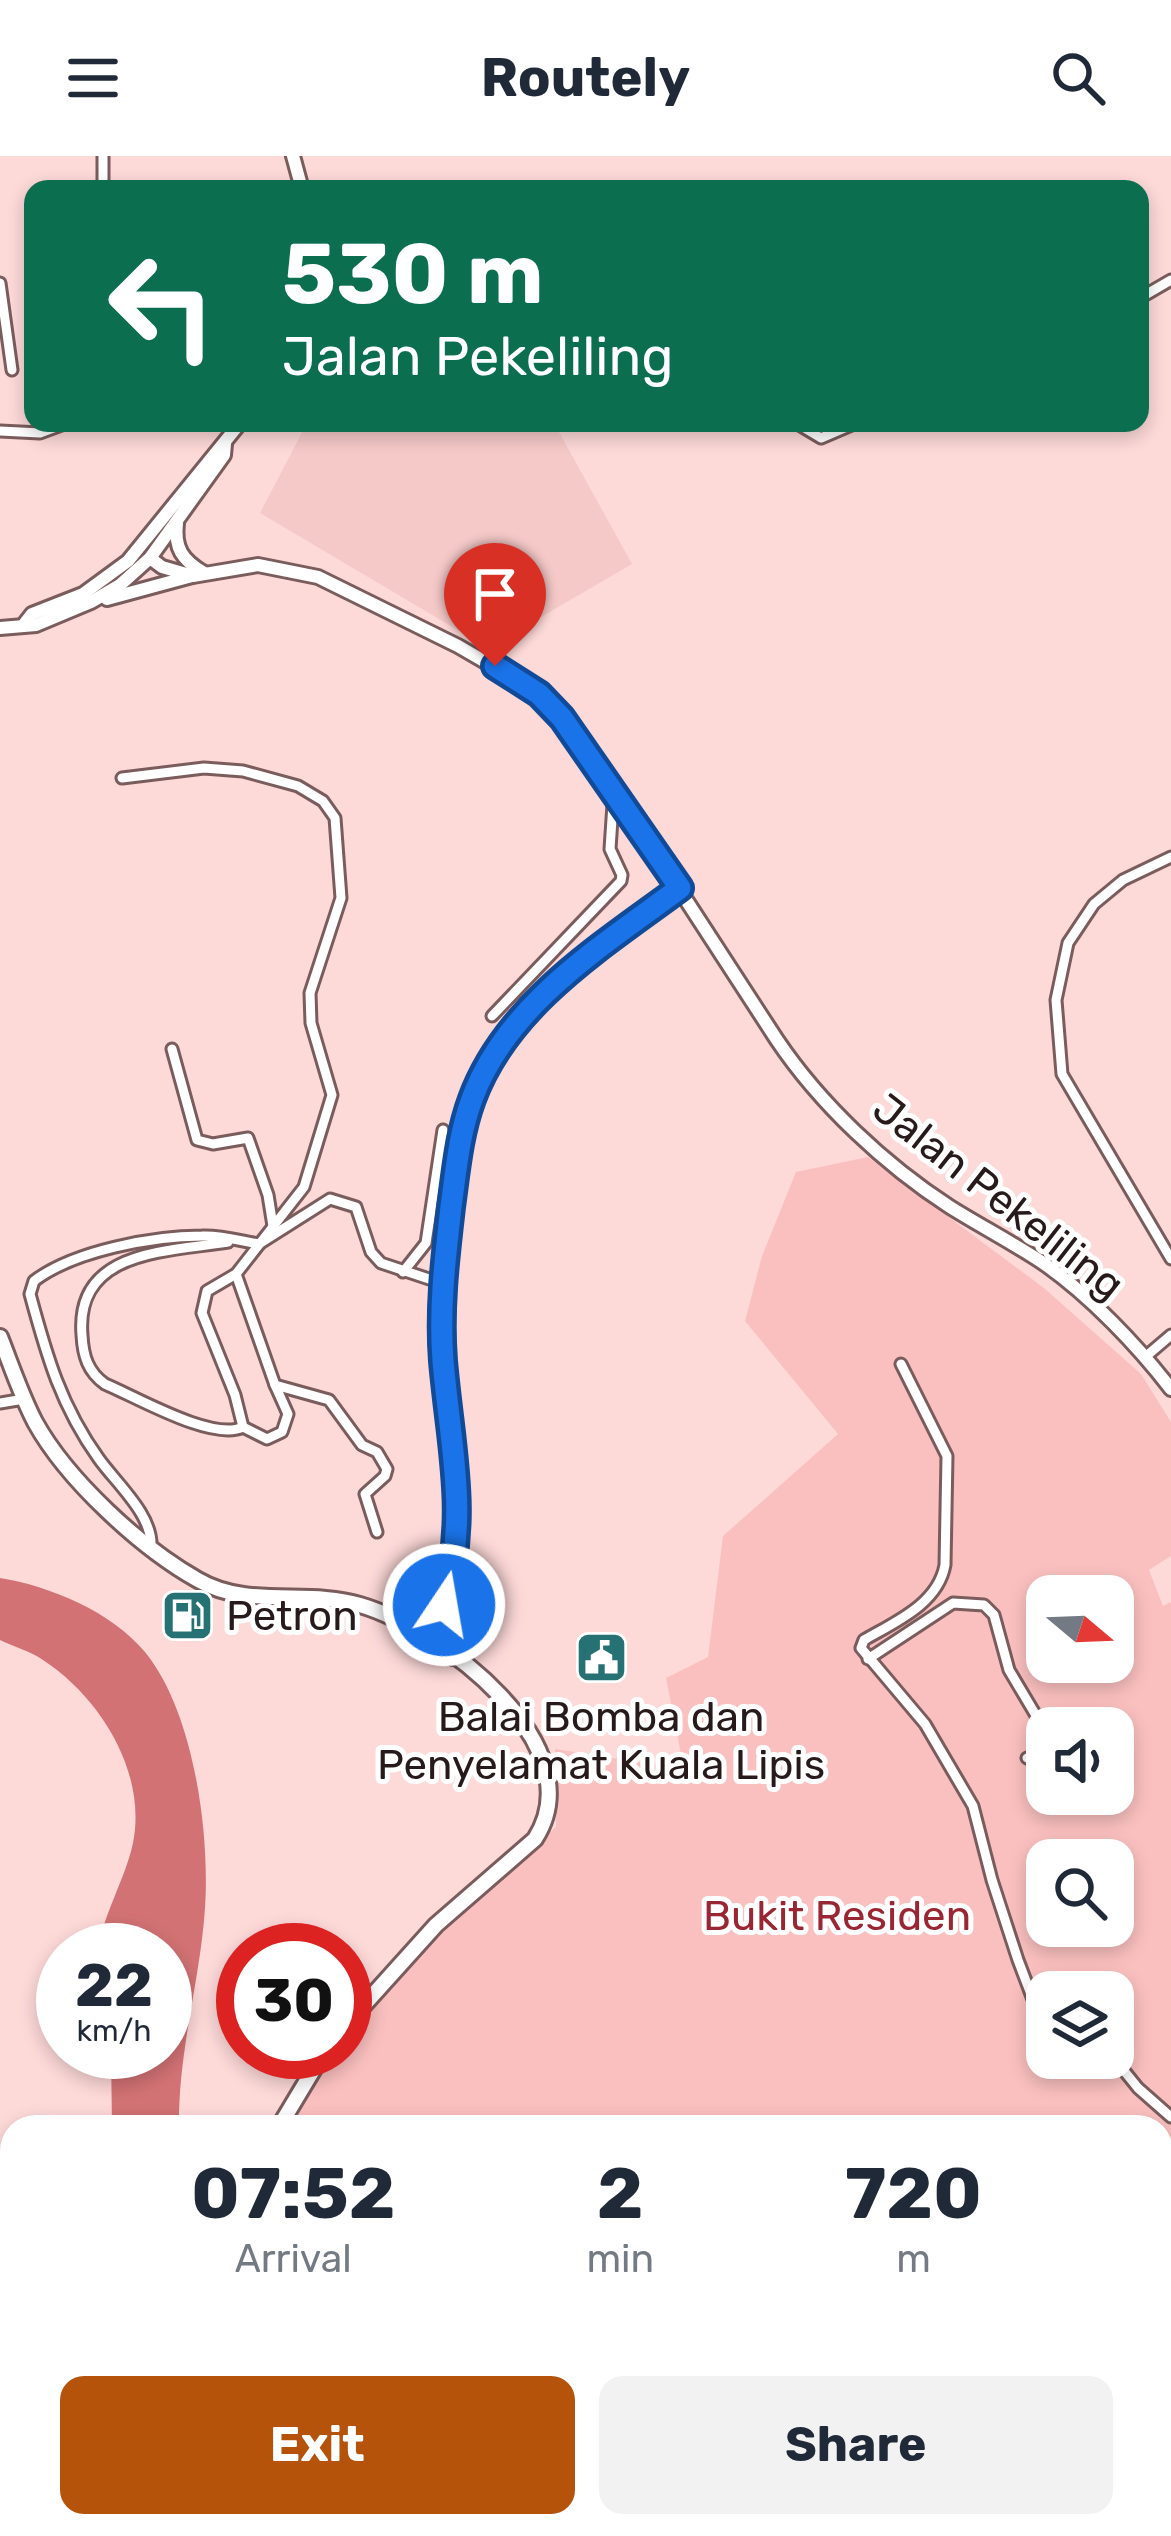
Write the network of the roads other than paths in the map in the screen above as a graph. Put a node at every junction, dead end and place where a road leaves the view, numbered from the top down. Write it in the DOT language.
graph roads {
  1 [pos="0,283"];
  2 [pos="12,370"];
  3 [pos="0,431"];
  4 [pos="43,432"];
  5 [pos="234,432"];
  6 [pos="225,444"];
  7 [pos="177,521"];
  8 [pos="155,532"];
  9 [pos="150,557"];
  10 [pos="128,561"];
  11 [pos="198,575"];
  12 [pos="91,602"];
  13 [pos="25,623"];
  14 [pos="0,628"];
  15 [pos="122,778"];
  16 [pos="614,789"];
  17 [pos="1171,857"];
  18 [pos="680,888"];
  19 [pos="492,1016"];
  20 [pos="172,1049"];
  21 [pos="443,1130"];
  22 [pos="274,1226"];
  23 [pos="233,1241"];
  24 [pos="260,1244"];
  25 [pos="1171,1259"];
  26 [pos="403,1272"];
  27 [pos="236,1274"];
  28 [pos="441,1283"];
  29 [pos="1171,1334"];
  30 [pos="0,1337"];
  31 [pos="1144,1358"];
  32 [pos="901,1364"];
  33 [pos="275,1385"];
  34 [pos="1171,1389"];
  35 [pos="24,1399"];
  36 [pos="0,1402"];
  37 [pos="243,1427"];
  38 [pos="377,1532"];
  39 [pos="151,1547"];
  40 [pos="443,1611"];
  41 [pos="404,1625"];
  42 [pos="432,1642"];
  43 [pos="452,1657"];
  44 [pos="868,1659"];
  45 [pos="1031,1707"];
  46 [pos="1026,1981"];
  47 [pos="372,1996"];
  48 [pos="308,2079"];
  49 [pos="1131,2079"];
  50 [pos="286,2115"];
  51 [pos="1170,2115"];
  1 -- 2 [label="street"];
  3 -- 4 [label="street"];
  5 -- 6 [label="street"];
  6 -- 7 [label="street"];
  6 -- 8 [label="street"];
  7 -- 9 [label="street"];
  7 -- 11 [label="street"];
  8 -- 9 [label="street"];
  8 -- 10 [label="street"];
  9 -- 10 [label="street"];
  9 -- 11 [label="street"];
  9 -- 12 [label="street"];
  10 -- 13 [label="street"];
  11 -- 12 [label="street, Jalan Pekeliling"];
  11 -- 16 [label="street, Jalan Pekeliling"];
  12 -- 13 [label="street"];
  13 -- 14 [label="street"];
  15 -- 22 [label="street"];
  16 -- 18 [label="street, Jalan Pekeliling"];
  16 -- 19 [label="street"];
  17 -- 25 [label="street"];
  18 -- 28 [label="street"];
  18 -- 31 [label="street, Jalan Pekeliling"];
  20 -- 22 [label="street"];
  21 -- 26 [label="street"];
  22 -- 24 [label="street"];
  23 -- 24 [label="street"];
  23 -- 37 [label="street"];
  23 -- 39 [label="street"];
  24 -- 26 [label="street"];
  24 -- 27 [label="street"];
  26 -- 28 [label="street"];
  27 -- 33 [label="street"];
  27 -- 37 [label="street"];
  28 -- 40 [label="street"];
  29 -- 31 [label="street"];
  30 -- 35 [label="main road"];
  31 -- 34 [label="street, Jalan Pekeliling"];
  32 -- 44 [label="street"];
  33 -- 37 [label="street"];
  33 -- 38 [label="street"];
  35 -- 36 [label="street"];
  35 -- 39 [label="main road"];
  39 -- 41 [label="main road"];
  40 -- 41 [label="main road"];
  40 -- 42 [label="street"];
  40 -- 43 [label="main road"];
  41 -- 42 [label="main road"];
  42 -- 43 [label="main road"];
  43 -- 47 [label="main road"];
  44 -- 45 [label="street"];
  44 -- 46 [label="street"];
  48 -- 50 [label="main road"];
  49 -- 51 [label="street"];
}
